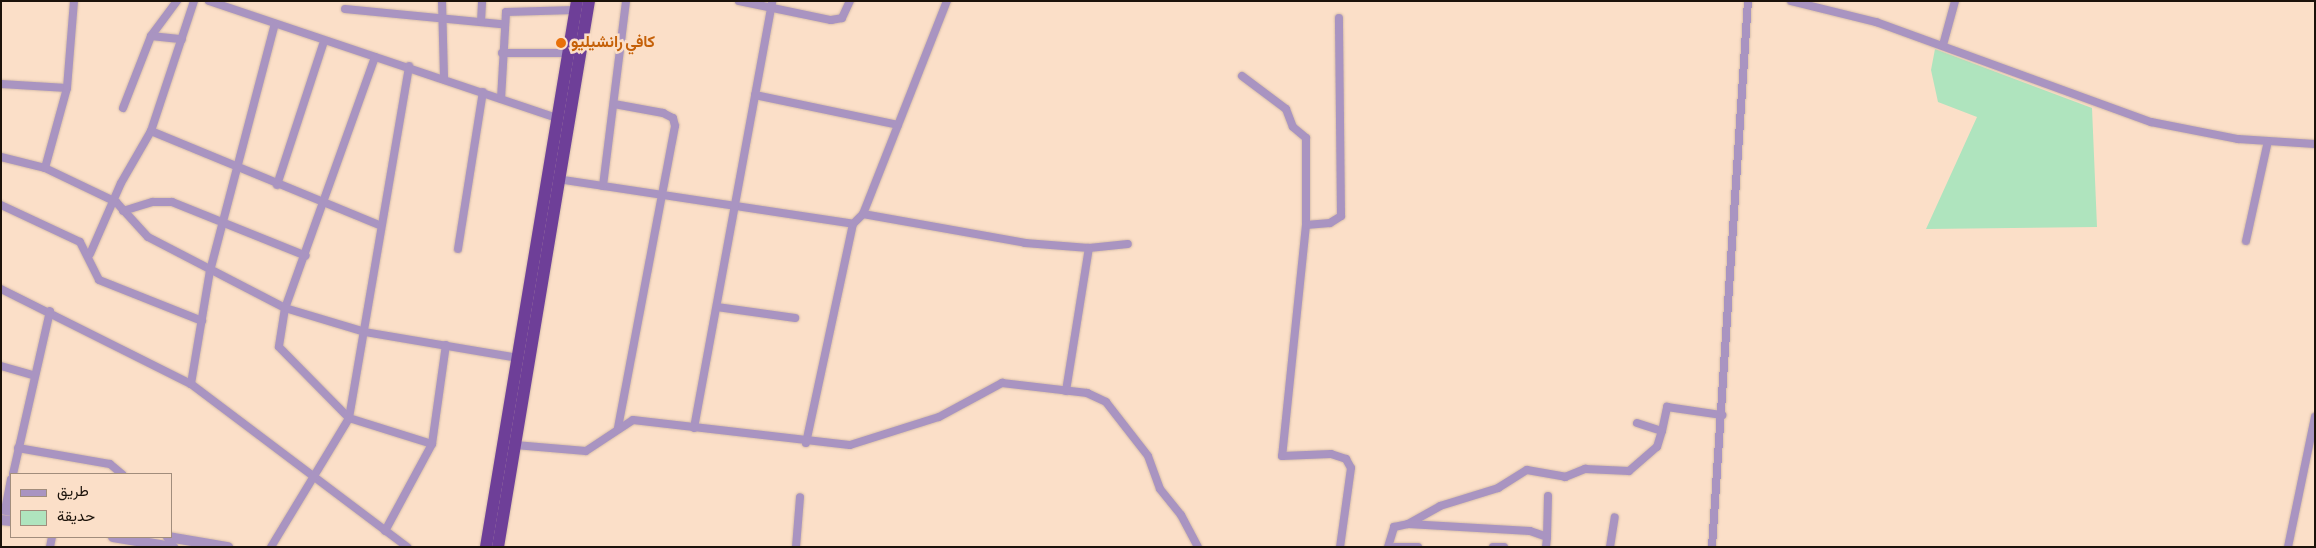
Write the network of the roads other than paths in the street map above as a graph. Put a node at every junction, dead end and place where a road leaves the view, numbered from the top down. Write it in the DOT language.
graph roads {
  1 [pos="74,1"];
  2 [pos="177,1"];
  3 [pos="194,1"];
  4 [pos="209,1"];
  5 [pos="442,1"];
  6 [pos="482,1"];
  7 [pos="589,1"];
  8 [pos="626,1"];
  9 [pos="738,1"];
  10 [pos="850,1"];
  11 [pos="947,1"];
  12 [pos="1748,1"];
  13 [pos="1791,1"];
  14 [pos="1955,1"];
  15 [pos="772,5"];
  16 [pos="576,6"];
  17 [pos="345,9"];
  18 [pos="1339,18"];
  19 [pos="443,20"];
  20 [pos="482,22"];
  21 [pos="275,24"];
  22 [pos="502,24"];
  23 [pos="151,36"];
  24 [pos="182,39"];
  25 [pos="324,41"];
  26 [pos="1943,45"];
  27 [pos="502,53"];
  28 [pos="568,53"];
  29 [pos="374,57"];
  30 [pos="408,66"];
  31 [pos="1242,76"];
  32 [pos="444,78"];
  33 [pos="1,84"];
  34 [pos="67,88"];
  35 [pos="483,92"];
  36 [pos="755,95"];
  37 [pos="501,99"];
  38 [pos="614,104"];
  39 [pos="123,108"];
  40 [pos="557,118"];
  41 [pos="898,125"];
  42 [pos="151,130"];
  43 [pos="2268,141"];
  44 [pos="2315,144"];
  45 [pos="1,157"];
  46 [pos="236,167"];
  47 [pos="45,168"];
  48 [pos="554,179"];
  49 [pos="277,185"];
  50 [pos="603,186"];
  51 [pos="663,195"];
  52 [pos="116,202"];
  53 [pos="324,204"];
  54 [pos="1,205"];
  55 [pos="735,207"];
  56 [pos="123,211"];
  57 [pos="863,214"];
  58 [pos="224,222"];
  59 [pos="853,224"];
  60 [pos="378,225"];
  61 [pos="1306,225"];
  62 [pos="2246,241"];
  63 [pos="1128,244"];
  64 [pos="1090,248"];
  65 [pos="458,249"];
  66 [pos="90,254"];
  67 [pos="306,256"];
  68 [pos="210,271"];
  69 [pos="1,289"];
  70 [pos="717,307"];
  71 [pos="285,308"];
  72 [pos="50,311"];
  73 [pos="795,318"];
  74 [pos="202,321"];
  75 [pos="365,332"];
  76 [pos="446,345"];
  77 [pos="519,358"];
  78 [pos="1,366"];
  79 [pos="35,376"];
  80 [pos="191,384"];
  81 [pos="1066,391"];
  82 [pos="1722,415"];
  83 [pos="2315,417"];
  84 [pos="349,418"];
  85 [pos="1637,423"];
  86 [pos="694,428"];
  87 [pos="618,429"];
  88 [pos="1662,431"];
  89 [pos="806,443"];
  90 [pos="432,444"];
  91 [pos="515,445"];
  92 [pos="18,448"];
  93 [pos="12,473"];
  94 [pos="121,473"];
  95 [pos="313,477"];
  96 [pos="10,485"];
  97 [pos="1548,496"];
  98 [pos="800,498"];
  99 [pos="5,512"];
  100 [pos="1615,517"];
  101 [pos="1408,524"];
  102 [pos="385,531"];
  103 [pos="1547,536"];
  104 [pos="119,538"];
  105 [pos="172,538"];
  106 [pos="173,547"];
  107 [pos="228,547"];
  108 [pos="271,547"];
  109 [pos="407,547"];
  110 [pos="486,547"];
  111 [pos="498,547"];
  112 [pos="796,547"];
  113 [pos="1198,547"];
  114 [pos="1340,547"];
  115 [pos="1388,547"];
  116 [pos="1395,547"];
  117 [pos="1418,547"];
  118 [pos="1493,547"];
  119 [pos="1504,547"];
  120 [pos="1546,547"];
  121 [pos="1610,547"];
  122 [pos="1712,547"];
  123 [pos="2288,547"];
  1 -- 34 [label="street"];
  2 -- 23 [label="street"];
  3 -- 24 [label="street"];
  4 -- 21 [label="street"];
  5 -- 19 [label="street"];
  6 -- 20 [label="street"];
  7 -- 48 [label="highway"];
  8 -- 38 [label="street"];
  9 -- 15 [label="street"];
  10 -- 15 [label="street"];
  11 -- 41 [label="street"];
  12 -- 82 [label="street"];
  13 -- 26 [label="street"];
  14 -- 26 [label="street"];
  15 -- 36 [label="street"];
  16 -- 22 [label="street"];
  16 -- 28 [label="highway"];
  17 -- 19 [label="street"];
  18 -- 61 [label="street"];
  19 -- 20 [label="street"];
  19 -- 32 [label="street"];
  20 -- 22 [label="street"];
  21 -- 25 [label="street"];
  21 -- 46 [label="street"];
  22 -- 27 [label="street"];
  23 -- 24 [label="street"];
  23 -- 39 [label="street"];
  24 -- 42 [label="street"];
  25 -- 29 [label="street"];
  25 -- 49 [label="street"];
  26 -- 43 [label="street"];
  27 -- 28 [label="street"];
  27 -- 37 [label="street"];
  28 -- 40 [label="highway"];
  29 -- 30 [label="street"];
  29 -- 53 [label="street"];
  30 -- 32 [label="street"];
  30 -- 60 [label="street"];
  31 -- 61 [label="street"];
  32 -- 35 [label="street"];
  33 -- 34 [label="street"];
  34 -- 47 [label="street"];
  35 -- 37 [label="street"];
  35 -- 65 [label="street"];
  36 -- 41 [label="street"];
  36 -- 55 [label="street"];
  37 -- 40 [label="street"];
  38 -- 50 [label="street"];
  38 -- 51 [label="street"];
  40 -- 48 [label="highway"];
  41 -- 57 [label="street"];
  42 -- 46 [label="street"];
  42 -- 52 [label="street"];
  43 -- 44 [label="street"];
  43 -- 62 [label="street"];
  45 -- 47 [label="street"];
  46 -- 49 [label="street"];
  46 -- 58 [label="street"];
  47 -- 52 [label="street"];
  48 -- 50 [label="street"];
  48 -- 77 [label="highway"];
  48 -- 91 [label="highway"];
  49 -- 53 [label="street"];
  50 -- 51 [label="street"];
  51 -- 55 [label="street"];
  51 -- 87 [label="street"];
  52 -- 56 [label="street"];
  52 -- 66 [label="street"];
  53 -- 60 [label="street"];
  53 -- 67 [label="street"];
  54 -- 66 [label="street"];
  55 -- 59 [label="street"];
  55 -- 70 [label="street"];
  56 -- 58 [label="street"];
  56 -- 68 [label="street"];
  57 -- 59 [label="street"];
  57 -- 64 [label="street"];
  58 -- 67 [label="street"];
  58 -- 68 [label="street"];
  59 -- 89 [label="street"];
  60 -- 75 [label="street"];
  61 -- 114 [label="street"];
  63 -- 64 [label="street"];
  64 -- 81 [label="street"];
  66 -- 74 [label="street"];
  67 -- 71 [label="street"];
  68 -- 71 [label="street"];
  68 -- 74 [label="street"];
  69 -- 72 [label="street"];
  70 -- 73 [label="street"];
  70 -- 86 [label="street"];
  71 -- 75 [label="street"];
  71 -- 84 [label="street"];
  72 -- 79 [label="street"];
  72 -- 80 [label="street"];
  74 -- 80 [label="street"];
  75 -- 76 [label="street"];
  75 -- 84 [label="street"];
  76 -- 77 [label="street"];
  76 -- 90 [label="street"];
  77 -- 110 [label="highway"];
  78 -- 79 [label="street"];
  79 -- 92 [label="street"];
  80 -- 95 [label="street"];
  81 -- 89 [label="street"];
  81 -- 113 [label="street"];
  82 -- 88 [label="street"];
  82 -- 122 [label="street"];
  83 -- 123 [label="street"];
  84 -- 90 [label="street"];
  84 -- 95 [label="street"];
  85 -- 88 [label="street"];
  86 -- 87 [label="street"];
  86 -- 89 [label="street"];
  87 -- 91 [label="street"];
  88 -- 101 [label="street"];
  90 -- 102 [label="street"];
  91 -- 111 [label="highway"];
  92 -- 93 [label="street"];
  92 -- 94 [label="street"];
  95 -- 102 [label="street"];
  95 -- 108 [label="street"];
  96 -- 99 [label="street"];
  97 -- 103 [label="street"];
  98 -- 112 [label="street"];
  100 -- 121 [label="street"];
  101 -- 103 [label="street"];
  101 -- 115 [label="street"];
  102 -- 109 [label="street"];
  103 -- 120 [label="street"];
  104 -- 106 [label="street"];
  105 -- 107 [label="street"];
  116 -- 117 [label="street"];
  118 -- 119 [label="street"];
}
